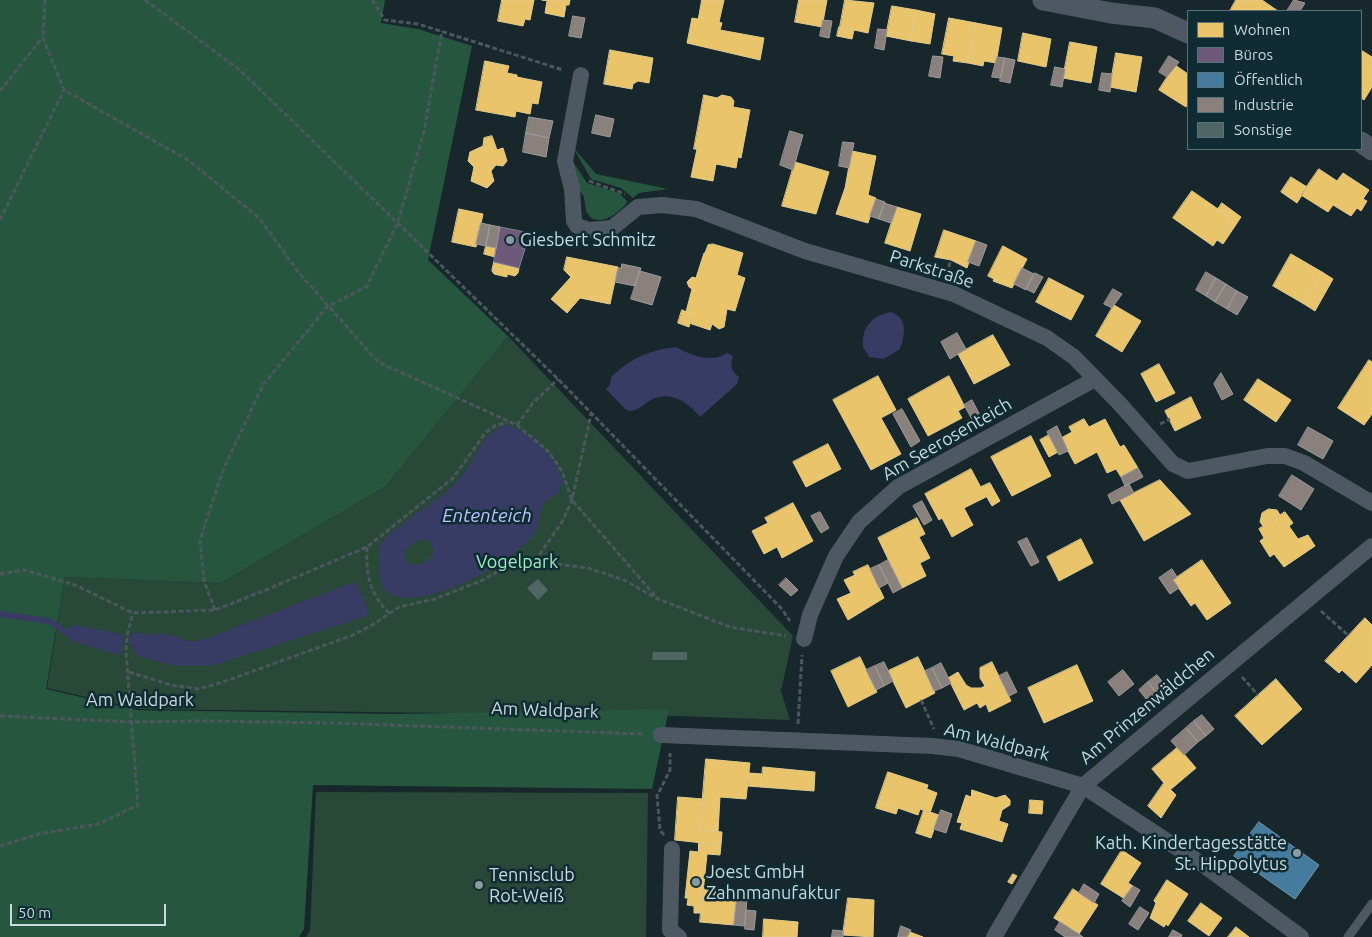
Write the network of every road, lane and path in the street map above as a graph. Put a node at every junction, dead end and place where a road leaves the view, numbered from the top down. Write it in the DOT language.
graph roads {
  1 [pos="45,0"];
  2 [pos="144,0"];
  3 [pos="372,0"];
  4 [pos="1043,0"];
  5 [pos="442,31"];
  6 [pos="1187,33"];
  7 [pos="42,38"];
  8 [pos="581,75"];
  9 [pos="64,90"];
  10 [pos="0,91"];
  11 [pos="568,150"];
  12 [pos="638,207"];
  13 [pos="0,220"];
  14 [pos="398,222"];
  15 [pos="327,307"];
  16 [pos="558,379"];
  17 [pos="1095,379"];
  18 [pos="591,414"];
  19 [pos="1170,420"];
  20 [pos="509,422"];
  21 [pos="1163,423"];
  22 [pos="517,425"];
  23 [pos="572,500"];
  24 [pos="1372,503"];
  25 [pos="1372,546"];
  26 [pos="366,547"];
  27 [pos="535,561"];
  28 [pos="0,574"];
  29 [pos="1309,599"];
  30 [pos="658,600"];
  31 [pos="215,610"];
  32 [pos="133,613"];
  33 [pos="389,613"];
  34 [pos="1349,636"];
  35 [pos="804,639"];
  36 [pos="130,672"];
  37 [pos="921,700"];
  38 [pos="0,716"];
  39 [pos="132,722"];
  40 [pos="666,735"];
  41 [pos="796,740"];
  42 [pos="932,746"];
  43 [pos="1083,786"];
  44 [pos="0,846"];
  45 [pos="672,849"];
  46 [pos="1372,904"];
  47 [pos="679,937"];
  48 [pos="994,937"];
  49 [pos="1301,937"];
  50 [pos="1348,937"];
  1 -- 7 [label="path"];
  2 -- 14 [label="path"];
  3 -- 5 [label="path"];
  4 -- 6 [label="street"];
  5 -- 8 [label="path"];
  5 -- 14 [label="path"];
  7 -- 9 [label="path"];
  7 -- 10 [label="path"];
  8 -- 11 [label="street"];
  9 -- 13 [label="path"];
  9 -- 15 [label="path"];
  11 -- 12 [label="path"];
  11 -- 12 [label="street"];
  12 -- 17 [label="street, Parkstraße"];
  14 -- 15 [label="path"];
  14 -- 16 [label="path"];
  15 -- 20 [label="path"];
  15 -- 31 [label="path"];
  16 -- 18 [label="path"];
  16 -- 22 [label="path"];
  17 -- 24 [label="street, Parkstraße"];
  17 -- 35 [label="street, Am Seerosenteich"];
  18 -- 23 [label="path"];
  18 -- 35 [label="path"];
  19 -- 21 [label="path"];
  20 -- 22 [label="path"];
  20 -- 26 [label="path"];
  22 -- 23 [label="path"];
  23 -- 27 [label="path"];
  23 -- 30 [label="path"];
  25 -- 29 [label="street, Am Prinzenwäldchen"];
  26 -- 31 [label="path"];
  26 -- 33 [label="path"];
  27 -- 30 [label="path"];
  27 -- 33 [label="path"];
  28 -- 32 [label="path"];
  29 -- 34 [label="path"];
  29 -- 43 [label="street, Am Prinzenwäldchen"];
  30 -- 35 [label="path"];
  31 -- 32 [label="path"];
  32 -- 36 [label="path"];
  33 -- 36 [label="path"];
  35 -- 41 [label="path"];
  36 -- 39 [label="path"];
  37 -- 42 [label="path"];
  38 -- 39 [label="path, Am Waldpark"];
  39 -- 40 [label="path, Am Waldpark"];
  39 -- 44 [label="path"];
  40 -- 41 [label="street, Am Waldpark"];
  40 -- 45 [label="path"];
  41 -- 42 [label="street, Am Waldpark"];
  42 -- 43 [label="street, Am Waldpark"];
  43 -- 48 [label="street, Am Prinzenwäldchen"];
  43 -- 49 [label="street, Am Waldpark"];
  45 -- 47 [label="street"];
  46 -- 50 [label="lane"];
}
